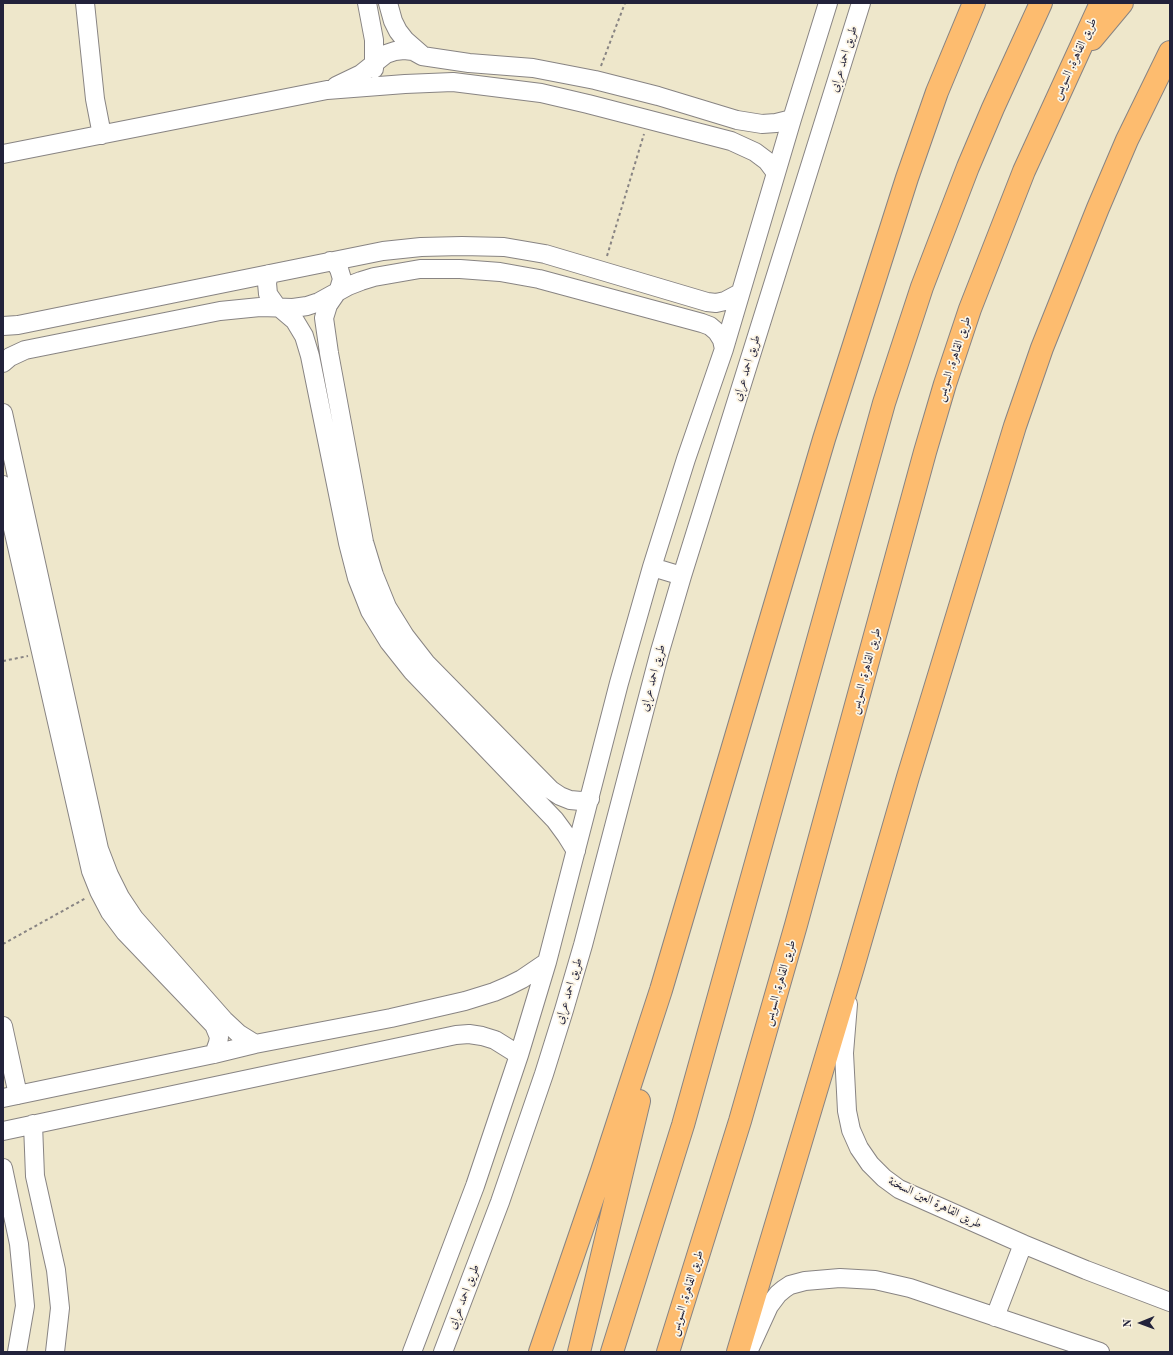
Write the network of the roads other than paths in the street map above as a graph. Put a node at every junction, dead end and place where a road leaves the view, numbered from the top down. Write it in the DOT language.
graph roads {
  1 [pos="85,3"];
  2 [pos="367,3"];
  3 [pos="388,3"];
  4 [pos="828,3"];
  5 [pos="861,3"];
  6 [pos="974,3"];
  7 [pos="1041,3"];
  8 [pos="1100,3"];
  9 [pos="1122,3"];
  10 [pos="1170,52"];
  11 [pos="422,56"];
  12 [pos="1075,58"];
  13 [pos="375,62"];
  14 [pos="427,83"];
  15 [pos="382,86"];
  16 [pos="328,90"];
  17 [pos="792,119"];
  18 [pos="737,120"];
  19 [pos="102,135"];
  20 [pos="731,141"];
  21 [pos="3,154"];
  22 [pos="776,173"];
  23 [pos="330,261"];
  24 [pos="269,274"];
  25 [pos="336,293"];
  26 [pos="740,293"];
  27 [pos="694,297"];
  28 [pos="280,307"];
  29 [pos="688,319"];
  30 [pos="10,326"];
  31 [pos="724,349"];
  32 [pos="25,350"];
  33 [pos="329,353"];
  34 [pos="310,356"];
  35 [pos="3,364"];
  36 [pos="3,413"];
  37 [pos="3,485"];
  38 [pos="652,567"];
  39 [pos="682,576"];
  40 [pos="551,790"];
  41 [pos="590,799"];
  42 [pos="541,806"];
  43 [pos="576,851"];
  44 [pos="547,962"];
  45 [pos="853,967"];
  46 [pos="660,990"];
  47 [pos="391,1018"];
  48 [pos="3,1026"];
  49 [pos="255,1044"];
  50 [pos="398,1047"];
  51 [pos="214,1054"];
  52 [pos="519,1055"];
  53 [pos="11,1097"];
  54 [pos="33,1124"];
  55 [pos="3,1131"];
  56 [pos="3,1168"];
  57 [pos="42,1212"];
  58 [pos="14,1218"];
  59 [pos="1023,1244"];
  60 [pos="1170,1302"];
  61 [pos="425,1316"];
  62 [pos="995,1317"];
  63 [pos="452,1328"];
  64 [pos="17,1352"];
  65 [pos="55,1352"];
  66 [pos="412,1352"];
  67 [pos="443,1352"];
  68 [pos="540,1352"];
  69 [pos="579,1352"];
  70 [pos="612,1352"];
  71 [pos="668,1352"];
  72 [pos="738,1352"];
  73 [pos="748,1352"];
  74 [pos="1100,1352"];
  1 -- 19 [label="street"];
  2 -- 13 [label="street"];
  3 -- 11 [label="street"];
  4 -- 17 [label="street"];
  5 -- 39 [label="street, طريق احمد عرابى"];
  6 -- 46 [label="highway"];
  7 -- 70 [label="highway"];
  8 -- 12 [label="highway, طريق القاهرة, السويس"];
  9 -- 12 [label="highway"];
  10 -- 45 [label="highway"];
  11 -- 13 [label="street"];
  11 -- 14 [label="street"];
  11 -- 18 [label="street"];
  12 -- 71 [label="highway, طريق القاهرة, السويس"];
  13 -- 15 [label="street"];
  13 -- 16 [label="street"];
  14 -- 15 [label="street"];
  14 -- 20 [label="street"];
  15 -- 16 [label="street"];
  16 -- 19 [label="street"];
  17 -- 18 [label="street"];
  17 -- 22 [label="street"];
  18 -- 20 [label="street"];
  19 -- 21 [label="street"];
  20 -- 22 [label="street"];
  22 -- 26 [label="street"];
  23 -- 24 [label="street"];
  23 -- 25 [label="street"];
  23 -- 27 [label="street"];
  24 -- 28 [label="street"];
  24 -- 30 [label="street"];
  25 -- 28 [label="street"];
  25 -- 29 [label="street"];
  25 -- 33 [label="street"];
  26 -- 27 [label="street"];
  26 -- 31 [label="street"];
  27 -- 29 [label="street"];
  28 -- 32 [label="street"];
  28 -- 34 [label="street"];
  29 -- 31 [label="street"];
  30 -- 32 [label="street"];
  31 -- 38 [label="street"];
  32 -- 35 [label="street"];
  33 -- 34 [label="street"];
  33 -- 40 [label="street"];
  34 -- 42 [label="street"];
  36 -- 49 [label="street"];
  37 -- 51 [label="street"];
  38 -- 39 [label="street"];
  38 -- 41 [label="street"];
  39 -- 63 [label="street, طريق احمد عرابى"];
  40 -- 41 [label="street"];
  40 -- 42 [label="street"];
  41 -- 43 [label="street"];
  42 -- 43 [label="street"];
  43 -- 44 [label="street"];
  44 -- 47 [label="street"];
  44 -- 52 [label="street"];
  45 -- 59 [label="street, طريق القاهرة العين السخنة"];
  45 -- 72 [label="highway"];
  46 -- 68 [label="highway"];
  46 -- 69 [label="highway"];
  47 -- 49 [label="street"];
  47 -- 50 [label="street"];
  48 -- 53 [label="street"];
  49 -- 51 [label="street"];
  50 -- 52 [label="street"];
  50 -- 54 [label="street"];
  51 -- 53 [label="street"];
  52 -- 61 [label="street"];
  54 -- 55 [label="street"];
  54 -- 57 [label="street"];
  56 -- 58 [label="street"];
  57 -- 58 [label="street"];
  57 -- 65 [label="street"];
  58 -- 64 [label="street"];
  59 -- 60 [label="street, طريق القاهرة العين السخنة"];
  59 -- 62 [label="street"];
  61 -- 63 [label="street"];
  61 -- 66 [label="street"];
  62 -- 73 [label="street"];
  62 -- 74 [label="street"];
  63 -- 67 [label="street, طريق احمد عرابى"];
}
